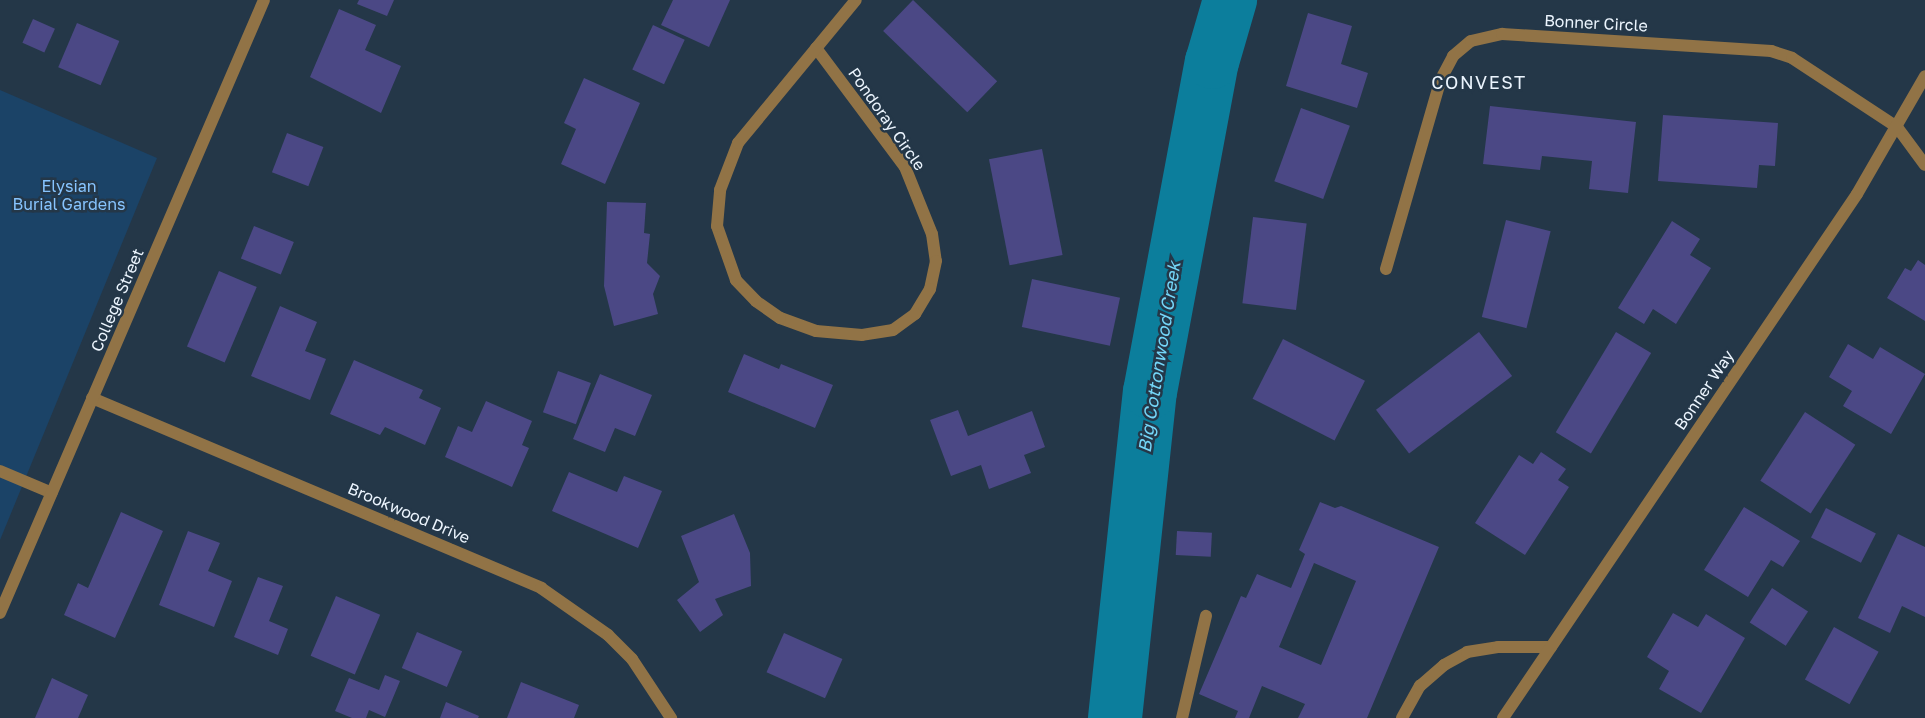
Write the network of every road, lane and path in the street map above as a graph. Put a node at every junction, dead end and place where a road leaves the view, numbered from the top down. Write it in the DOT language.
graph roads {
  1 [pos="264,0"];
  2 [pos="856,0"];
  3 [pos="816,48"];
  4 [pos="1925,76"];
  5 [pos="1897,127"];
  6 [pos="1925,165"];
  7 [pos="1386,269"];
  8 [pos="92,398"];
  9 [pos="0,471"];
  10 [pos="52,493"];
  11 [pos="0,613"];
  12 [pos="1206,616"];
  13 [pos="1551,647"];
  14 [pos="671,718"];
  15 [pos="1182,718"];
  16 [pos="1402,718"];
  17 [pos="1503,718"];
  1 -- 8 [label="street, College Street"];
  2 -- 3 [label="street, Pondoray Circle"];
  3 -- 3 [label="street, Pondoray Circle"];
  4 -- 5 [label="street, Bonner Way"];
  5 -- 6 [label="street, Bonner Circle"];
  5 -- 7 [label="street, Bonner Circle"];
  5 -- 13 [label="street, Bonner Way"];
  8 -- 10 [label="street, College Street"];
  8 -- 14 [label="street, Brookwood Drive"];
  9 -- 10 [label="street"];
  10 -- 11 [label="street, College Street"];
  12 -- 15 [label="street"];
  13 -- 16 [label="street"];
  13 -- 17 [label="street, Bonner Way"];
}
